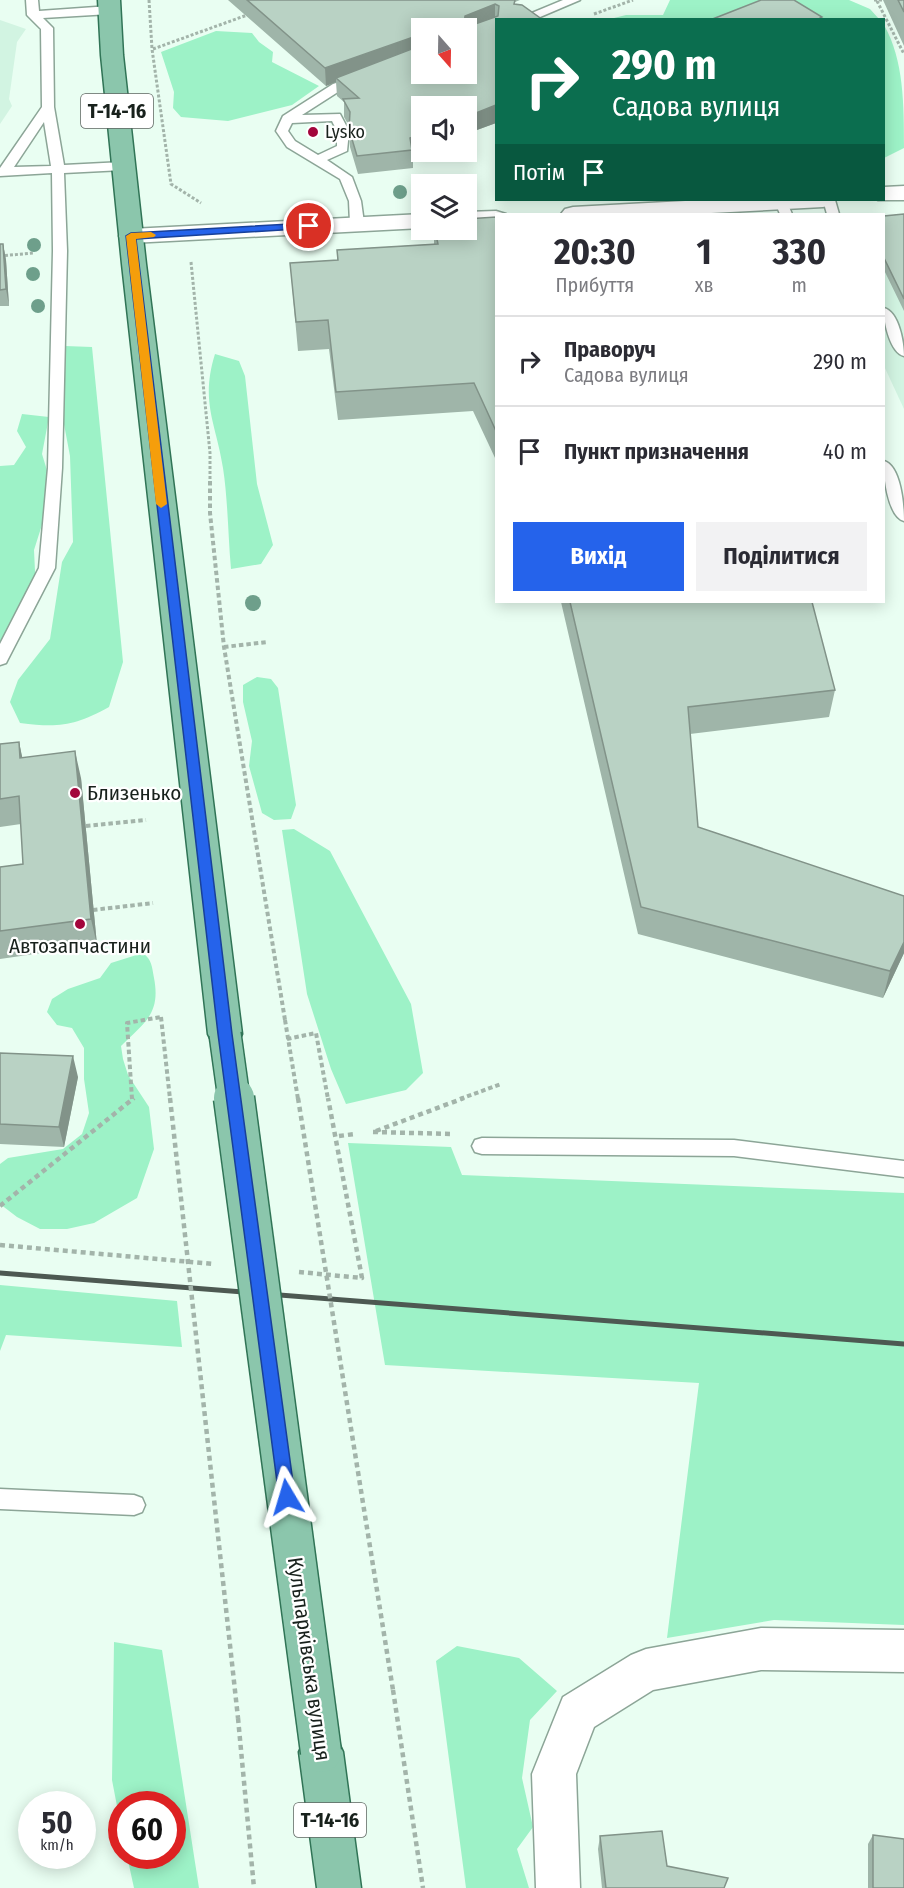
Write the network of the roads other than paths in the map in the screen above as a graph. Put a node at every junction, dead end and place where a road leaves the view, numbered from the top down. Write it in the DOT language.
graph roads {
  1 [pos="32,0"];
  2 [pos="574,0"];
  3 [pos="109,5"];
  4 [pos="33,15"];
  5 [pos="526,18"];
  6 [pos="369,76"];
  7 [pos="48,107"];
  8 [pos="287,119"];
  9 [pos="318,159"];
  10 [pos="123,166"];
  11 [pos="58,169"];
  12 [pos="2,172"];
  13 [pos="818,201"];
  14 [pos="783,208"];
  15 [pos="608,213"];
  16 [pos="495,218"];
  17 [pos="477,219"];
  18 [pos="411,221"];
  19 [pos="357,223"];
  20 [pos="131,236"];
  21 [pos="885,314"];
  22 [pos="904,352"];
  23 [pos="885,468"];
  24 [pos="904,516"];
  25 [pos="0,659"];
  26 [pos="482,1146"];
  27 [pos="904,1169"];
  28 [pos="0,1499"];
  29 [pos="134,1505"];
  30 [pos="904,1651"];
  31 [pos="339,1888"];
  32 [pos="558,1888"];
  1 -- 4 [label="lane"];
  2 -- 5 [label="lane"];
  3 -- 4 [label="lane"];
  3 -- 10 [label="main road, Кульпарківська вулиця / Т-14-16"];
  4 -- 7 [label="lane"];
  6 -- 8 [label="lane"];
  7 -- 11 [label="lane"];
  7 -- 12 [label="lane"];
  8 -- 9 [label="lane"];
  8 -- 9 [label="lane"];
  9 -- 19 [label="lane"];
  10 -- 11 [label="lane"];
  10 -- 20 [label="main road, Кульпарківська вулиця / Т-14-16"];
  11 -- 12 [label="lane"];
  11 -- 25 [label="lane"];
  13 -- 14 [label="street"];
  14 -- 15 [label="street"];
  16 -- 17 [label="street"];
  18 -- 19 [label="street"];
  19 -- 20 [label="street"];
  20 -- 31 [label="main road, Кульпарківська вулиця / Т-14-16, bridge"];
  21 -- 22 [label="lane"];
  23 -- 24 [label="lane"];
  26 -- 27 [label="lane"];
  28 -- 29 [label="lane"];
  30 -- 32 [label="street"];
}
